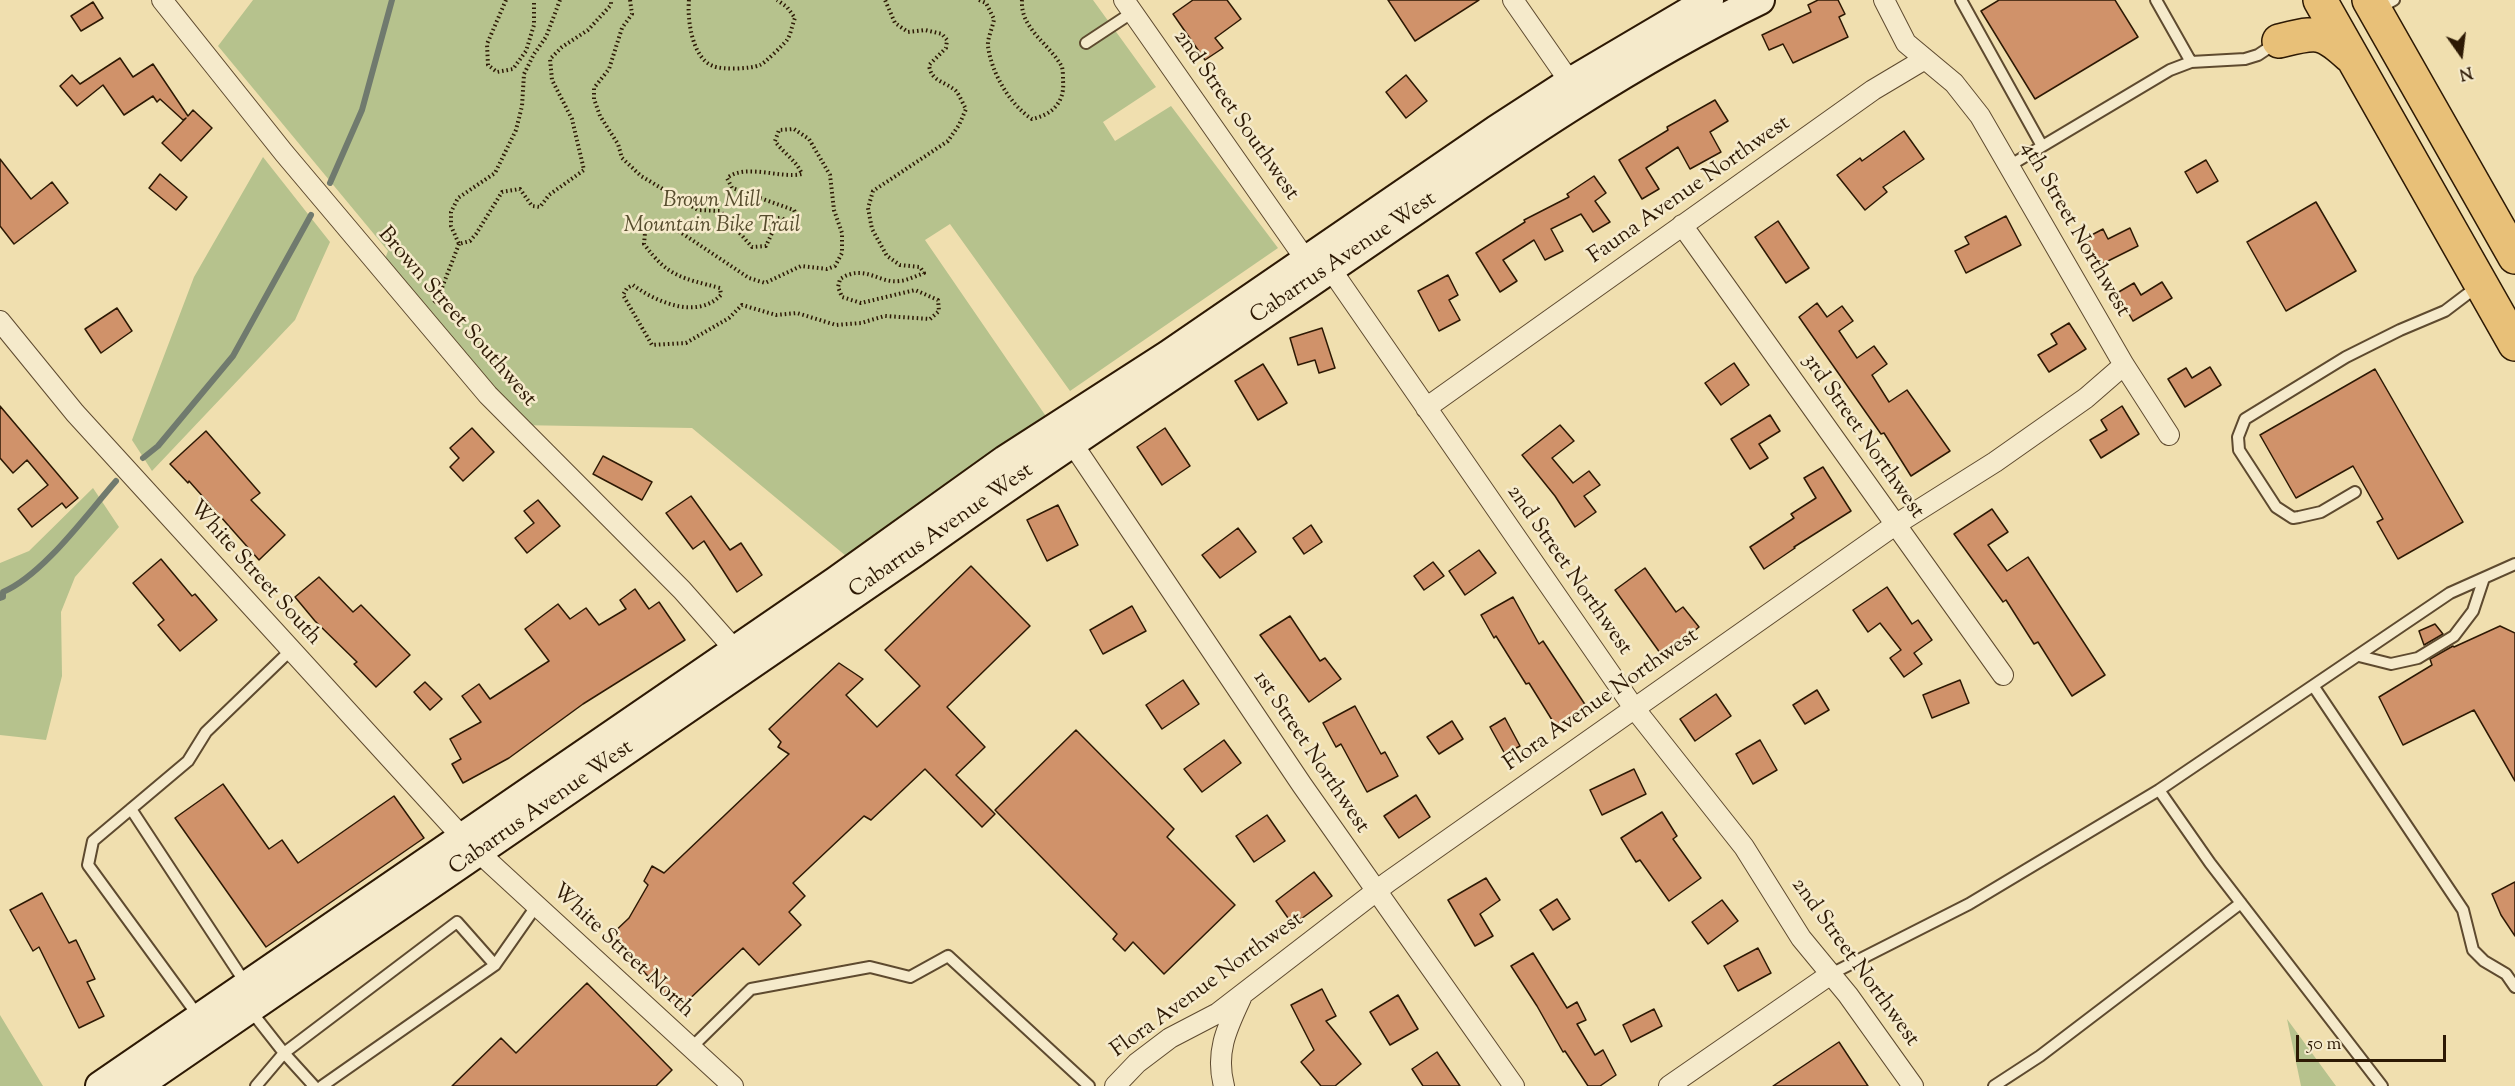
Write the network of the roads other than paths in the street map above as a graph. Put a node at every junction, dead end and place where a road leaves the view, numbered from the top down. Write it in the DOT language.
graph roads {
  1 [pos="162,0"];
  2 [pos="1513,0"];
  3 [pos="1709,0"];
  4 [pos="1760,0"];
  5 [pos="1884,0"];
  6 [pos="1961,0"];
  7 [pos="2156,0"];
  8 [pos="2298,0"];
  9 [pos="2320,0"];
  10 [pos="2380,4"];
  11 [pos="1128,6"];
  12 [pos="2279,41"];
  13 [pos="1086,43"];
  14 [pos="2353,58"];
  15 [pos="1924,59"];
  16 [pos="2191,62"];
  17 [pos="1570,82"];
  18 [pos="2042,146"];
  19 [pos="1508,148"];
  20 [pos="2009,166"];
  21 [pos="1682,225"];
  22 [pos="2515,257"];
  23 [pos="1318,260"];
  24 [pos="2481,284"];
  25 [pos="0,321"];
  26 [pos="2515,344"];
  27 [pos="2124,365"];
  28 [pos="1426,408"];
  29 [pos="2169,435"];
  30 [pos="1072,443"];
  31 [pos="2355,492"];
  32 [pos="1895,525"];
  33 [pos="2515,564"];
  34 [pos="2484,578"];
  35 [pos="291,650"];
  36 [pos="735,650"];
  37 [pos="2358,656"];
  38 [pos="2003,675"];
  39 [pos="2314,687"];
  40 [pos="1634,708"];
  41 [pos="2159,790"];
  42 [pos="131,809"];
  43 [pos="471,845"];
  44 [pos="1376,890"];
  45 [pos="2241,903"];
  46 [pos="537,905"];
  47 [pos="495,966"];
  48 [pos="1831,974"];
  49 [pos="2515,987"];
  50 [pos="1244,993"];
  51 [pos="247,997"];
  52 [pos="199,1017"];
  53 [pos="1204,1021"];
  54 [pos="1227,1030"];
  55 [pos="691,1048"];
  56 [pos="284,1053"];
  57 [pos="725,1084"];
  58 [pos="100,1086"];
  59 [pos="137,1086"];
  60 [pos="256,1086"];
  61 [pos="314,1086"];
  62 [pos="322,1086"];
  63 [pos="1089,1086"];
  64 [pos="1115,1086"];
  65 [pos="1224,1086"];
  66 [pos="1514,1086"];
  67 [pos="1669,1086"];
  68 [pos="1913,1086"];
  69 [pos="1994,1086"];
  70 [pos="2382,1086"];
  1 -- 36 [label="street, Brown Street Southwest"];
  2 -- 17 [label="street"];
  3 -- 17 [label="main road, Cabarrus Avenue West"];
  4 -- 19 [label="main road, Cabarrus Avenue West"];
  5 -- 15 [label="street"];
  6 -- 18 [label="lane"];
  7 -- 16 [label="lane"];
  8 -- 12 [label="highway"];
  9 -- 14 [label="highway"];
  10 -- 22 [label="highway"];
  11 -- 13 [label="lane"];
  11 -- 23 [label="street, 2nd Street Southwest"];
  12 -- 14 [label="highway"];
  12 -- 16 [label="lane"];
  14 -- 24 [label="highway"];
  15 -- 20 [label="street, 4th Street Northwest"];
  15 -- 21 [label="street, Fauna Avenue Northwest"];
  16 -- 18 [label="lane"];
  17 -- 19 [label="street"];
  17 -- 23 [label="main road, Cabarrus Avenue West"];
  18 -- 20 [label="lane"];
  19 -- 23 [label="main road, Cabarrus Avenue West"];
  20 -- 27 [label="street, 4th Street Northwest"];
  21 -- 28 [label="street, Fauna Avenue Northwest"];
  21 -- 32 [label="street, 3rd Street Northwest"];
  23 -- 28 [label="street, 2nd Street Northwest"];
  23 -- 30 [label="main road, Cabarrus Avenue West"];
  23 -- 36 [label="main road, Cabarrus Avenue West"];
  24 -- 26 [label="highway"];
  24 -- 31 [label="lane"];
  25 -- 35 [label="street, White Street South"];
  27 -- 29 [label="street, 4th Street Northwest"];
  27 -- 32 [label="street, Flora Avenue Northwest"];
  28 -- 40 [label="street, 2nd Street Northwest"];
  30 -- 43 [label="main road, Cabarrus Avenue West"];
  30 -- 44 [label="street, 1st Street Northwest"];
  32 -- 38 [label="street, 3rd Street Northwest"];
  32 -- 40 [label="street, Flora Avenue Northwest"];
  33 -- 34 [label="lane"];
  34 -- 37 [label="lane"];
  34 -- 37 [label="lane"];
  35 -- 42 [label="lane"];
  35 -- 43 [label="street, White Street South"];
  36 -- 43 [label="main road, Cabarrus Avenue West"];
  37 -- 39 [label="lane"];
  39 -- 41 [label="lane"];
  39 -- 49 [label="lane"];
  40 -- 44 [label="street, Flora Avenue Northwest"];
  40 -- 48 [label="street, 2nd Street Northwest"];
  41 -- 45 [label="lane"];
  41 -- 48 [label="lane"];
  42 -- 51 [label="lane"];
  42 -- 52 [label="lane"];
  43 -- 46 [label="street, White Street North"];
  43 -- 51 [label="main road, Cabarrus Avenue West"];
  44 -- 50 [label="street, Flora Avenue Northwest"];
  44 -- 66 [label="street, 1st Street Northwest"];
  45 -- 69 [label="lane"];
  45 -- 70 [label="lane"];
  46 -- 47 [label="lane"];
  46 -- 55 [label="street, White Street North"];
  47 -- 56 [label="lane"];
  47 -- 62 [label="lane"];
  48 -- 67 [label="street"];
  48 -- 68 [label="street, 2nd Street Northwest"];
  50 -- 53 [label="street, Flora Avenue Northwest"];
  50 -- 54 [label="street"];
  51 -- 52 [label="main road, Cabarrus Avenue West"];
  51 -- 56 [label="lane"];
  51 -- 59 [label="main road, Cabarrus Avenue West"];
  52 -- 58 [label="main road, Cabarrus Avenue West"];
  53 -- 54 [label="street"];
  53 -- 64 [label="street, Flora Avenue Northwest"];
  54 -- 65 [label="street"];
  55 -- 57 [label="street, White Street North"];
  55 -- 63 [label="lane"];
  56 -- 60 [label="lane"];
  56 -- 61 [label="lane"];
}
